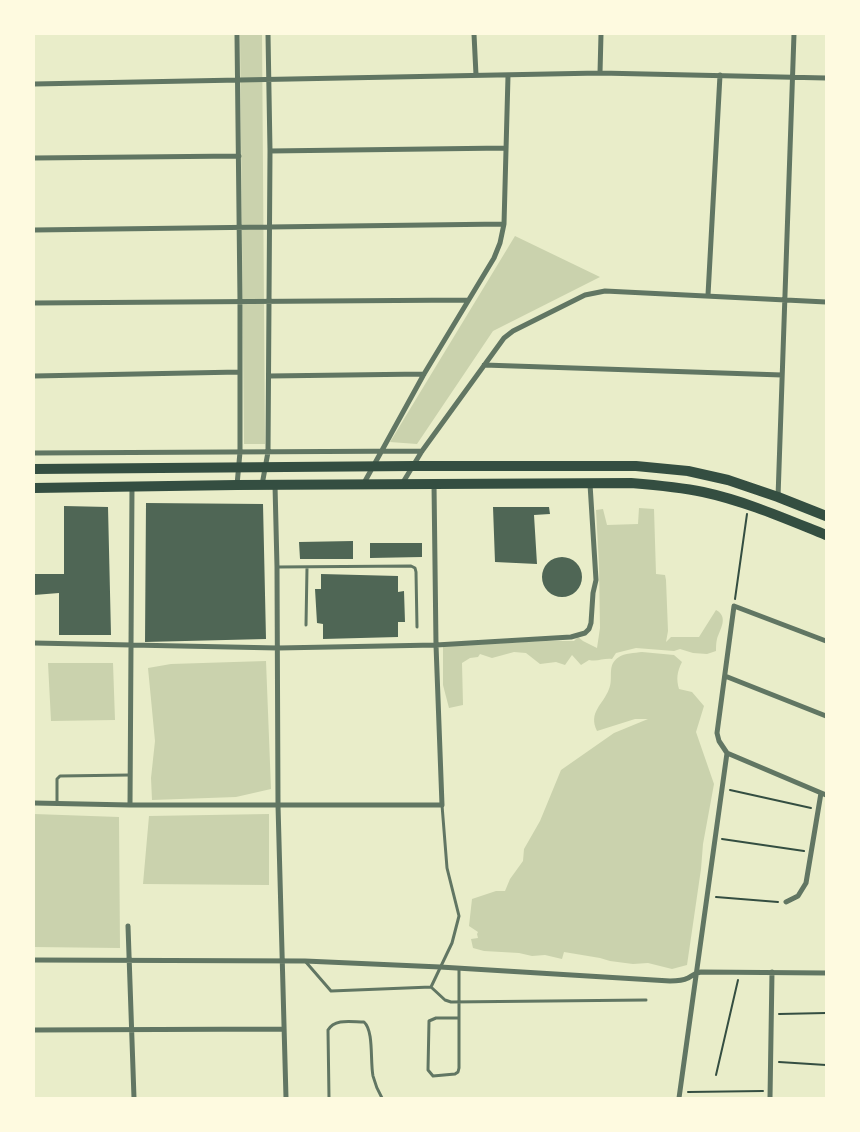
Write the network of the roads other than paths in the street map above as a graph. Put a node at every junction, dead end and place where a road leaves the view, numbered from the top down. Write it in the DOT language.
graph roads {
  1 [pos="237,34"];
  2 [pos="268,34"];
  3 [pos="474,34"];
  4 [pos="601,34"];
  5 [pos="794,34"];
  6 [pos="600,73"];
  7 [pos="476,75"];
  8 [pos="720,75"];
  9 [pos="508,76"];
  10 [pos="793,77"];
  11 [pos="826,78"];
  12 [pos="268,80"];
  13 [pos="238,81"];
  14 [pos="34,84"];
  15 [pos="506,148"];
  16 [pos="270,151"];
  17 [pos="238,156"];
  18 [pos="34,158"];
  19 [pos="504,224"];
  20 [pos="240,228"];
  21 [pos="269,228"];
  22 [pos="34,230"];
  23 [pos="708,295"];
  24 [pos="468,300"];
  25 [pos="240,301"];
  26 [pos="269,301"];
  27 [pos="785,301"];
  28 [pos="826,302"];
  29 [pos="34,303"];
  30 [pos="484,365"];
  31 [pos="240,372"];
  32 [pos="424,374"];
  33 [pos="782,375"];
  34 [pos="34,376"];
  35 [pos="269,376"];
  36 [pos="382,450"];
  37 [pos="422,451"];
  38 [pos="240,452"];
  39 [pos="268,452"];
  40 [pos="34,453"];
  41 [pos="413,466"];
  42 [pos="266,467"];
  43 [pos="373,467"];
  44 [pos="239,468"];
  45 [pos="34,469"];
  46 [pos="363,484"];
  47 [pos="402,484"];
  48 [pos="434,484"];
  49 [pos="590,484"];
  50 [pos="237,485"];
  51 [pos="262,485"];
  52 [pos="275,485"];
  53 [pos="132,487"];
  54 [pos="34,488"];
  55 [pos="778,497"];
  56 [pos="826,516"];
  57 [pos="826,535"];
  58 [pos="277,568"];
  59 [pos="307,568"];
  60 [pos="306,625"];
  61 [pos="417,627"];
  62 [pos="826,641"];
  63 [pos="34,643"];
  64 [pos="132,645"];
  65 [pos="436,645"];
  66 [pos="278,648"];
  67 [pos="725,676"];
  68 [pos="826,716"];
  69 [pos="726,753"];
  70 [pos="130,775"];
  71 [pos="824,794"];
  72 [pos="34,802"];
  73 [pos="57,803"];
  74 [pos="130,805"];
  75 [pos="442,805"];
  76 [pos="278,806"];
  77 [pos="786,902"];
  78 [pos="128,926"];
  79 [pos="34,960"];
  80 [pos="129,960"];
  81 [pos="281,961"];
  82 [pos="305,961"];
  83 [pos="440,967"];
  84 [pos="458,968"];
  85 [pos="772,972"];
  86 [pos="696,973"];
  87 [pos="826,973"];
  88 [pos="431,987"];
  89 [pos="646,1000"];
  90 [pos="459,1002"];
  91 [pos="459,1018"];
  92 [pos="133,1029"];
  93 [pos="284,1029"];
  94 [pos="34,1030"];
  95 [pos="679,1095"];
  96 [pos="134,1098"];
  97 [pos="286,1098"];
  98 [pos="330,1098"];
  99 [pos="382,1098"];
  100 [pos="770,1098"];
  1 -- 13 [label="street"];
  2 -- 12 [label="street"];
  3 -- 7 [label="street"];
  4 -- 6 [label="street"];
  5 -- 10 [label="street"];
  6 -- 8 [label="street"];
  6 -- 9 [label="street"];
  7 -- 9 [label="street"];
  7 -- 12 [label="street"];
  8 -- 10 [label="street"];
  8 -- 23 [label="street"];
  9 -- 15 [label="street"];
  10 -- 11 [label="street"];
  10 -- 27 [label="street"];
  12 -- 13 [label="street"];
  12 -- 16 [label="street"];
  13 -- 14 [label="street"];
  13 -- 17 [label="street"];
  15 -- 16 [label="street"];
  15 -- 19 [label="street"];
  16 -- 21 [label="street"];
  17 -- 18 [label="street"];
  17 -- 20 [label="street"];
  19 -- 21 [label="street"];
  19 -- 24 [label="street"];
  20 -- 21 [label="street"];
  20 -- 22 [label="street"];
  20 -- 25 [label="street"];
  21 -- 26 [label="street"];
  23 -- 27 [label="street"];
  23 -- 30 [label="street"];
  24 -- 26 [label="street"];
  24 -- 32 [label="street"];
  25 -- 26 [label="street"];
  25 -- 29 [label="street"];
  25 -- 31 [label="street"];
  26 -- 35 [label="street"];
  27 -- 28 [label="street"];
  27 -- 33 [label="street"];
  30 -- 33 [label="street"];
  30 -- 37 [label="street"];
  31 -- 34 [label="street"];
  31 -- 38 [label="street"];
  32 -- 35 [label="street"];
  32 -- 36 [label="street"];
  33 -- 55 [label="street"];
  35 -- 39 [label="street"];
  36 -- 37 [label="street"];
  36 -- 39 [label="street"];
  36 -- 43 [label="street"];
  37 -- 41 [label="street"];
  38 -- 39 [label="street"];
  38 -- 40 [label="street"];
  38 -- 44 [label="street"];
  39 -- 42 [label="street"];
  41 -- 43 [label="main road"];
  41 -- 47 [label="street"];
  41 -- 55 [label="main road"];
  42 -- 43 [label="main road"];
  42 -- 44 [label="main road"];
  42 -- 51 [label="street"];
  43 -- 46 [label="street"];
  44 -- 45 [label="main road"];
  44 -- 50 [label="street"];
  46 -- 47 [label="main road"];
  46 -- 52 [label="main road"];
  47 -- 48 [label="main road"];
  48 -- 49 [label="main road"];
  48 -- 65 [label="street"];
  49 -- 57 [label="main road"];
  49 -- 65 [label="street"];
  50 -- 51 [label="main road"];
  50 -- 53 [label="main road"];
  51 -- 52 [label="main road"];
  52 -- 58 [label="street"];
  53 -- 54 [label="main road"];
  53 -- 64 [label="street"];
  55 -- 56 [label="main road"];
  58 -- 59 [label="lane"];
  58 -- 66 [label="street"];
  59 -- 60 [label="lane"];
  59 -- 61 [label="lane"];
  62 -- 67 [label="street"];
  63 -- 64 [label="street"];
  64 -- 66 [label="street"];
  64 -- 70 [label="street"];
  65 -- 66 [label="street"];
  65 -- 75 [label="street"];
  66 -- 76 [label="street"];
  67 -- 68 [label="street"];
  67 -- 69 [label="street"];
  69 -- 71 [label="street"];
  69 -- 86 [label="street"];
  70 -- 73 [label="lane"];
  70 -- 74 [label="street"];
  71 -- 77 [label="street"];
  72 -- 73 [label="street"];
  73 -- 74 [label="street"];
  74 -- 76 [label="street"];
  75 -- 76 [label="street"];
  75 -- 83 [label="lane"];
  76 -- 81 [label="street"];
  78 -- 80 [label="street"];
  79 -- 80 [label="street"];
  80 -- 81 [label="street"];
  80 -- 92 [label="street"];
  81 -- 82 [label="street"];
  81 -- 93 [label="street"];
  82 -- 83 [label="street"];
  82 -- 88 [label="lane"];
  83 -- 84 [label="street"];
  83 -- 88 [label="lane"];
  84 -- 86 [label="street"];
  84 -- 90 [label="lane"];
  85 -- 86 [label="street"];
  85 -- 87 [label="street"];
  85 -- 100 [label="street"];
  86 -- 95 [label="street"];
  88 -- 90 [label="lane"];
  89 -- 90 [label="lane"];
  90 -- 91 [label="lane"];
  91 -- 91 [label="lane"];
  92 -- 93 [label="street"];
  92 -- 94 [label="street"];
  92 -- 96 [label="street"];
  93 -- 97 [label="street"];
  98 -- 99 [label="lane"];
}
